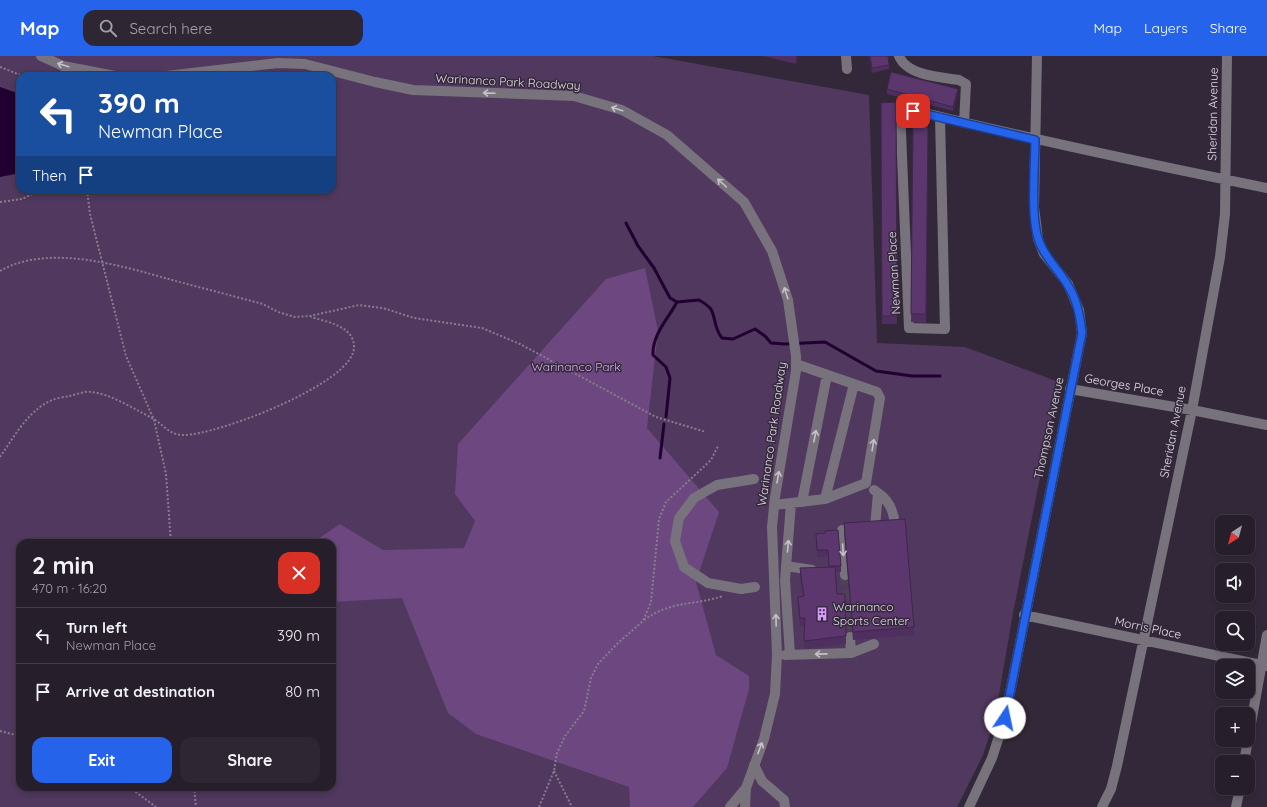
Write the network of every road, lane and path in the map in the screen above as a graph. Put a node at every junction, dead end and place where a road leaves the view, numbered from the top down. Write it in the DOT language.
graph roads {
  1 [pos="41,56"];
  2 [pos="846,56"];
  3 [pos="899,56"];
  4 [pos="1037,56"];
  5 [pos="1226,56"];
  6 [pos="0,67"];
  7 [pos="847,69"];
  8 [pos="94,72"];
  9 [pos="200,72"];
  10 [pos="16,74"];
  11 [pos="940,117"];
  12 [pos="964,123"];
  13 [pos="1035,140"];
  14 [pos="1225,180"];
  15 [pos="1267,188"];
  16 [pos="32,194"];
  17 [pos="88,194"];
  18 [pos="0,202"];
  19 [pos="102,261"];
  20 [pos="0,271"];
  21 [pos="310,316"];
  22 [pos="796,360"];
  23 [pos="827,375"];
  24 [pos="854,384"];
  25 [pos="1070,389"];
  26 [pos="1192,410"];
  27 [pos="154,420"];
  28 [pos="1267,425"];
  29 [pos="706,432"];
  30 [pos="718,446"];
  31 [pos="0,456"];
  32 [pos="754,479"];
  33 [pos="866,483"];
  34 [pos="878,493"];
  35 [pos="825,499"];
  36 [pos="802,502"];
  37 [pos="791,503"];
  38 [pos="774,505"];
  39 [pos="875,527"];
  40 [pos="171,539"];
  41 [pos="786,566"];
  42 [pos="824,570"];
  43 [pos="845,575"];
  44 [pos="756,587"];
  45 [pos="741,589"];
  46 [pos="1024,615"];
  47 [pos="643,621"];
  48 [pos="1267,635"];
  49 [pos="850,637"];
  50 [pos="1144,640"];
  51 [pos="874,644"];
  52 [pos="851,653"];
  53 [pos="777,655"];
  54 [pos="790,655"];
  55 [pos="1264,666"];
  56 [pos="0,731"];
  57 [pos="16,735"];
  58 [pos="1245,755"];
  59 [pos="754,765"];
  60 [pos="554,772"];
  61 [pos="746,788"];
  62 [pos="134,791"];
  63 [pos="194,791"];
  64 [pos="1239,795"];
  65 [pos="156,807"];
  66 [pos="196,807"];
  67 [pos="539,807"];
  68 [pos="572,807"];
  69 [pos="730,807"];
  70 [pos="746,807"];
  71 [pos="785,807"];
  72 [pos="969,807"];
  73 [pos="1102,807"];
  74 [pos="1236,807"];
  8 -- 1 [label="street, one-way"];
  2 -- 7 [label="street"];
  3 -- 12 [label="street"];
  4 -- 13 [label="street, Thompson Avenue"];
  5 -- 14 [label="street, Sheridan Avenue"];
  6 -- 10 [label="path"];
  22 -- 9 [label="street, Warinanco Park Roadway, one-way"];
  11 -- 11 [label="street, Newman Place"];
  11 -- 12 [label="street, Newman Place"];
  12 -- 13 [label="street, Newman Place"];
  13 -- 14 [label="street, Newman Place"];
  13 -- 25 [label="street, Thompson Avenue"];
  14 -- 15 [label="street, Newman Place"];
  14 -- 26 [label="street, Sheridan Avenue"];
  16 -- 18 [label="path"];
  17 -- 19 [label="path"];
  19 -- 20 [label="path"];
  19 -- 21 [label="path"];
  19 -- 27 [label="path"];
  21 -- 27 [label="path"];
  21 -- 29 [label="path"];
  22 -- 23 [label="street"];
  38 -- 22 [label="street, Warinanco Park Roadway, one-way"];
  23 -- 24 [label="street"];
  36 -- 23 [label="street, one-way"];
  33 -- 24 [label="street, one-way"];
  24 -- 35 [label="street"];
  25 -- 26 [label="street, Georges Place"];
  25 -- 46 [label="street, Thompson Avenue"];
  26 -- 28 [label="street, Georges Place"];
  26 -- 50 [label="street, Sheridan Avenue"];
  27 -- 31 [label="path"];
  27 -- 40 [label="path"];
  30 -- 47 [label="path"];
  32 -- 45 [label="street"];
  33 -- 34 [label="street"];
  33 -- 35 [label="street"];
  34 -- 39 [label="street"];
  34 -- 39 [label="street"];
  35 -- 36 [label="street"];
  36 -- 37 [label="street"];
  37 -- 38 [label="street"];
  41 -- 37 [label="street, one-way"];
  53 -- 38 [label="street, Warinanco Park Roadway, one-way"];
  39 -- 43 [label="street, one-way"];
  41 -- 42 [label="street"];
  41 -- 54 [label="street"];
  44 -- 45 [label="street"];
  45 -- 47 [label="path"];
  46 -- 50 [label="street, Morris Place"];
  46 -- 72 [label="street, Thompson Avenue"];
  47 -- 60 [label="path"];
  48 -- 55 [label="street"];
  49 -- 52 [label="street"];
  50 -- 55 [label="street, Morris Place"];
  50 -- 73 [label="street, Sheridan Avenue"];
  51 -- 52 [label="street"];
  52 -- 54 [label="street, one-way"];
  53 -- 54 [label="street"];
  59 -- 53 [label="street, Warinanco Park Roadway, one-way"];
  55 -- 58 [label="street"];
  56 -- 57 [label="path"];
  59 -- 61 [label="street, Warinanco Park Roadway"];
  59 -- 71 [label="street"];
  60 -- 67 [label="path"];
  60 -- 68 [label="path"];
  61 -- 69 [label="street, Warinanco Park Roadway"];
  61 -- 70 [label="street, Warinanco Park Roadway"];
  62 -- 65 [label="path"];
  63 -- 66 [label="path"];
  64 -- 74 [label="street"];
}
